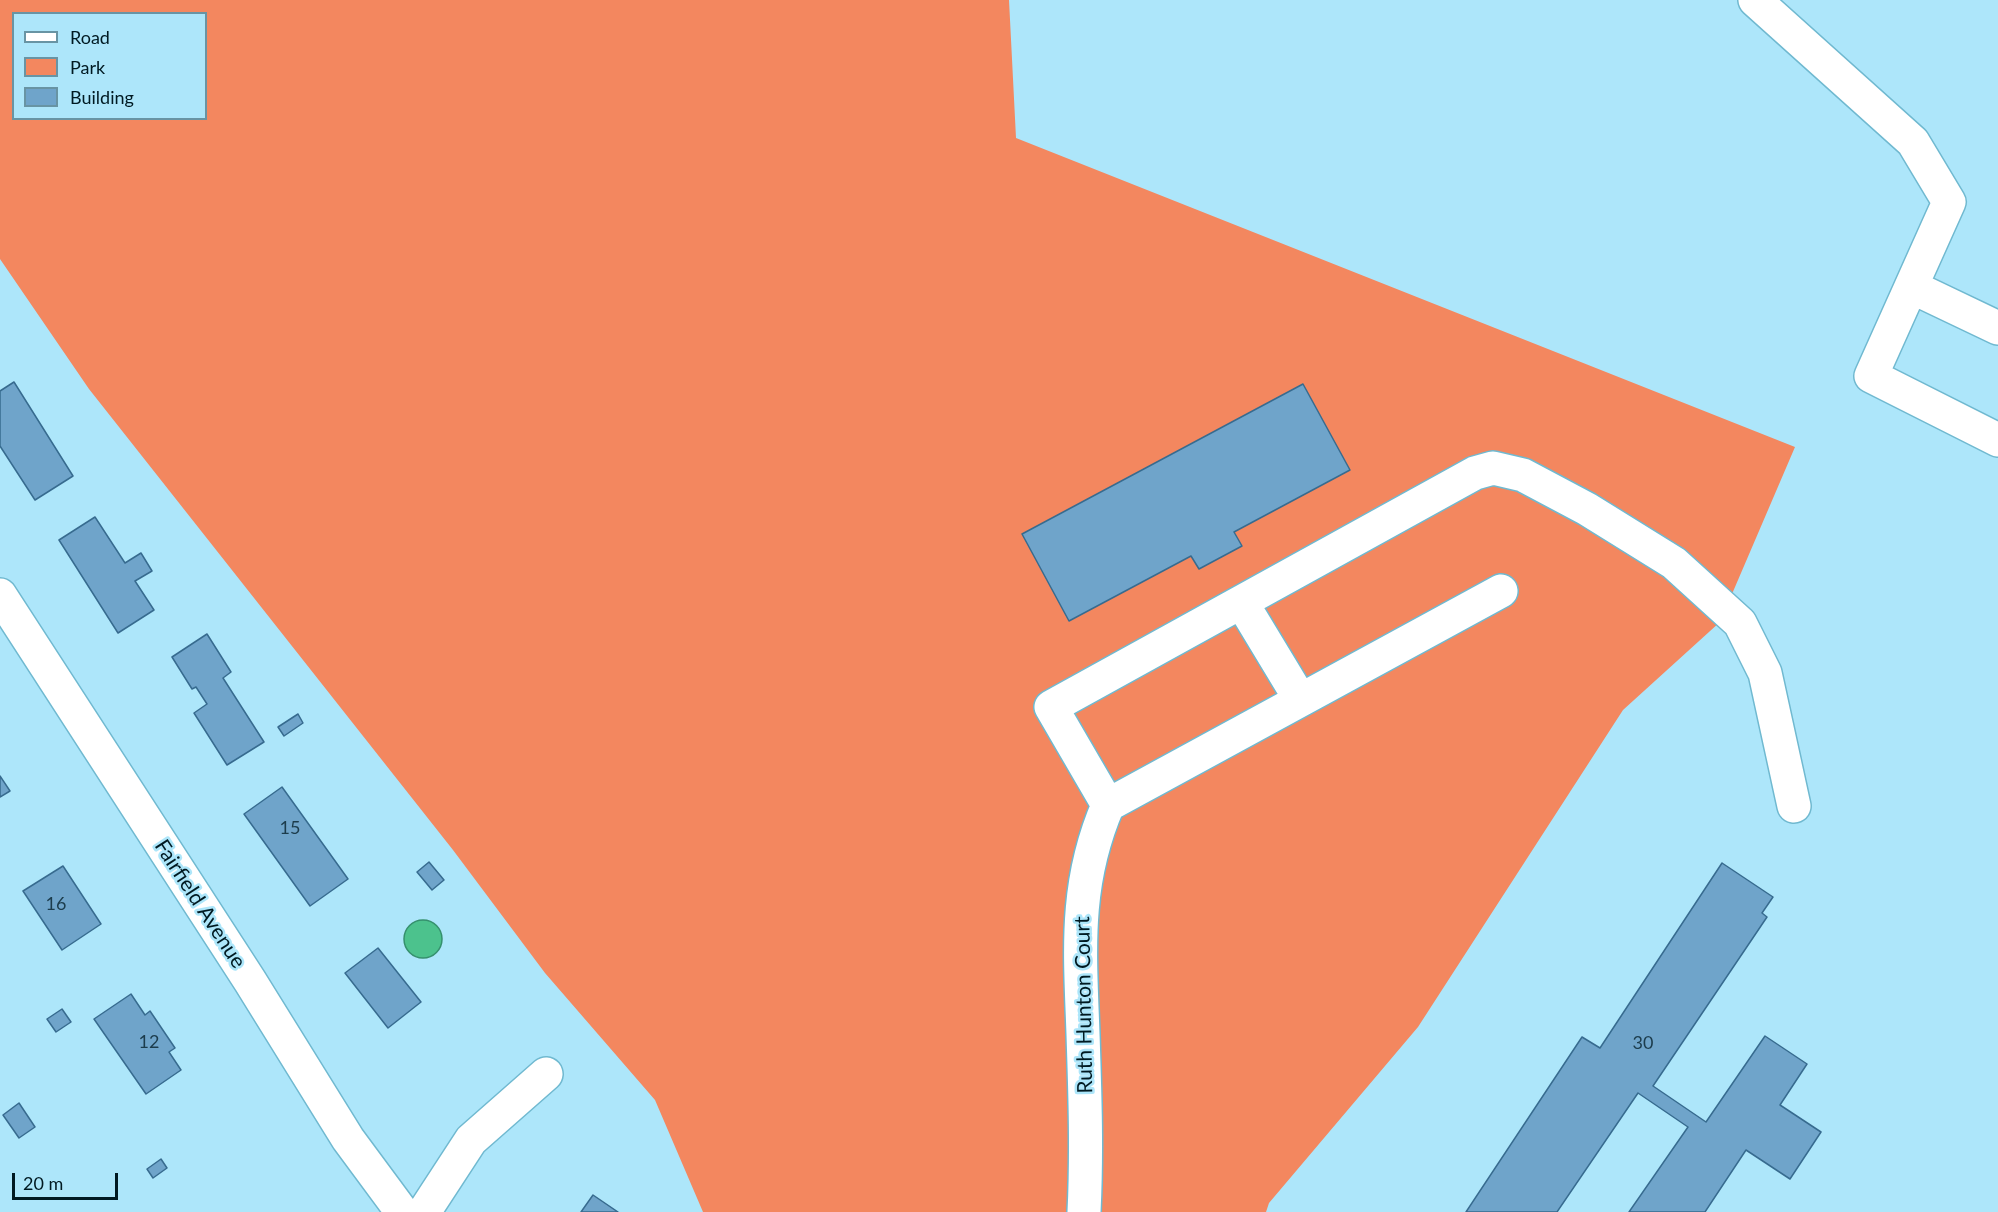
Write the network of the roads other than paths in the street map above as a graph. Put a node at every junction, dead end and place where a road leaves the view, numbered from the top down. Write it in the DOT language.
graph roads {
  1 [pos="1755,0"];
  2 [pos="1912,287"];
  3 [pos="1998,328"];
  4 [pos="1998,440"];
  5 [pos="1501,591"];
  6 [pos="0,595"];
  7 [pos="1242,603"];
  8 [pos="1300,699"];
  9 [pos="1108,805"];
  10 [pos="1794,806"];
  11 [pos="546,1074"];
  12 [pos="402,1212"];
  13 [pos="424,1212"];
  14 [pos="1084,1212"];
  1 -- 2 [label="street"];
  2 -- 3 [label="street"];
  2 -- 4 [label="street"];
  5 -- 8 [label="street"];
  6 -- 12 [label="street, Fairfield Avenue"];
  7 -- 8 [label="street"];
  7 -- 9 [label="street"];
  7 -- 10 [label="street"];
  8 -- 9 [label="street"];
  9 -- 14 [label="street, Ruth Hunton Court"];
  11 -- 13 [label="street"];
}
